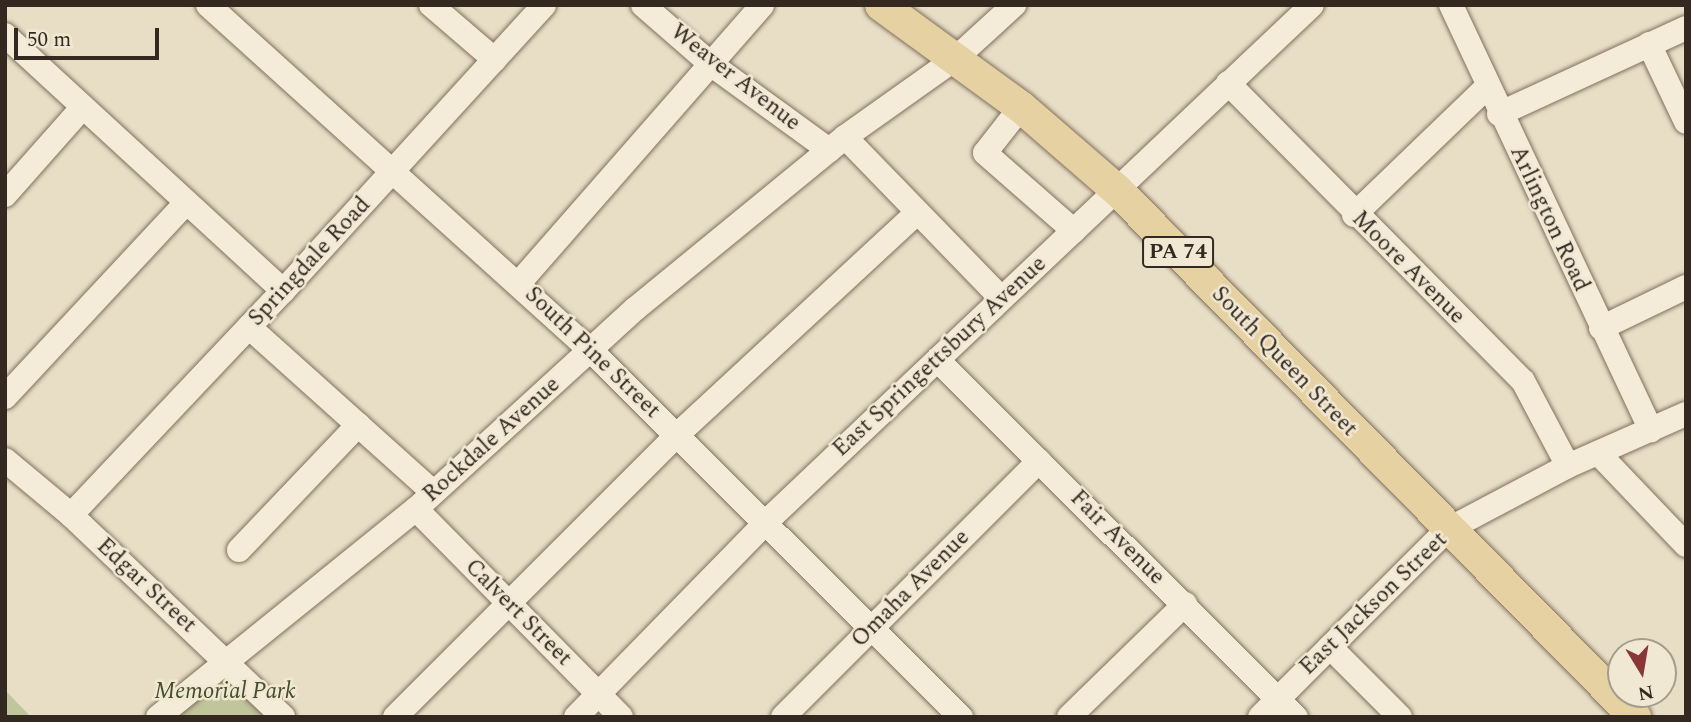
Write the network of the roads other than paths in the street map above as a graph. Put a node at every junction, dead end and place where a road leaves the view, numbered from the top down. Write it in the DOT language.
graph roads {
  1 [pos="208,5"];
  2 [pos="431,5"];
  3 [pos="544,5"];
  4 [pos="643,5"];
  5 [pos="762,5"];
  6 [pos="881,5"];
  7 [pos="1014,5"];
  8 [pos="1312,5"];
  9 [pos="1451,5"];
  10 [pos="1686,28"];
  11 [pos="5,35"];
  12 [pos="1649,44"];
  13 [pos="957,58"];
  14 [pos="495,60"];
  15 [pos="712,65"];
  16 [pos="1228,83"];
  17 [pos="1487,87"];
  18 [pos="1021,107"];
  19 [pos="82,108"];
  20 [pos="1499,114"];
  21 [pos="1686,122"];
  22 [pos="837,143"];
  23 [pos="394,172"];
  24 [pos="1118,191"];
  25 [pos="5,195"];
  26 [pos="184,205"];
  27 [pos="916,214"];
  28 [pos="1354,215"];
  29 [pos="1074,231"];
  30 [pos="519,283"];
  31 [pos="1686,287"];
  32 [pos="284,291"];
  33 [pos="1002,298"];
  34 [pos="249,327"];
  35 [pos="1601,328"];
  36 [pos="590,350"];
  37 [pos="937,360"];
  38 [pos="5,397"];
  39 [pos="1686,414"];
  40 [pos="358,425"];
  41 [pos="1651,430"];
  42 [pos="677,435"];
  43 [pos="1598,453"];
  44 [pos="5,460"];
  45 [pos="1039,461"];
  46 [pos="1568,466"];
  47 [pos="424,501"];
  48 [pos="71,515"];
  49 [pos="765,523"];
  50 [pos="1447,530"];
  51 [pos="1686,545"];
  52 [pos="239,550"];
  53 [pos="509,603"];
  54 [pos="1185,604"];
  55 [pos="872,628"];
  56 [pos="1330,647"];
  57 [pos="226,660"];
  58 [pos="598,694"];
  59 [pos="1278,698"];
  60 [pos="785,716"];
  61 [pos="158,717"];
  62 [pos="284,717"];
  63 [pos="395,717"];
  64 [pos="576,717"];
  65 [pos="621,717"];
  66 [pos="961,717"];
  67 [pos="1069,717"];
  68 [pos="1260,717"];
  69 [pos="1296,717"];
  70 [pos="1400,717"];
  71 [pos="1634,717"];
  1 -- 23 [label="street, South Pine Street"];
  2 -- 14 [label="street"];
  3 -- 14 [label="street, Springdale Road"];
  4 -- 15 [label="street, Weaver Avenue"];
  5 -- 15 [label="street"];
  6 -- 13 [label="main road, South Queen Street / PA 74"];
  7 -- 13 [label="street, Rockdale Avenue"];
  8 -- 16 [label="street, East Springettsbury Avenue"];
  9 -- 17 [label="street, Arlington Road"];
  10 -- 12 [label="street"];
  11 -- 19 [label="street"];
  12 -- 20 [label="street"];
  12 -- 21 [label="street"];
  13 -- 18 [label="main road, South Queen Street / PA 74"];
  13 -- 22 [label="street, Rockdale Avenue"];
  14 -- 23 [label="street, Springdale Road"];
  15 -- 22 [label="street, Weaver Avenue"];
  15 -- 30 [label="street"];
  16 -- 24 [label="street, East Springettsbury Avenue"];
  16 -- 28 [label="street, Moore Avenue"];
  17 -- 20 [label="street, Arlington Road"];
  17 -- 28 [label="street"];
  18 -- 24 [label="main road, South Queen Street / PA 74"];
  18 -- 29 [label="street"];
  19 -- 25 [label="street"];
  19 -- 26 [label="street"];
  20 -- 35 [label="street, Arlington Road"];
  22 -- 27 [label="street, Weaver Avenue"];
  22 -- 36 [label="street, Rockdale Avenue"];
  23 -- 30 [label="street, South Pine Street"];
  23 -- 32 [label="street, Springdale Road"];
  24 -- 29 [label="street, East Springettsbury Avenue"];
  24 -- 50 [label="main road, South Queen Street / PA 74"];
  26 -- 32 [label="street"];
  26 -- 38 [label="street"];
  27 -- 33 [label="street, Weaver Avenue"];
  27 -- 42 [label="street"];
  28 -- 46 [label="street, Moore Avenue"];
  29 -- 33 [label="street, East Springettsbury Avenue"];
  30 -- 36 [label="street, South Pine Street"];
  31 -- 35 [label="street"];
  32 -- 34 [label="street, Springdale Road"];
  33 -- 37 [label="street, East Springettsbury Avenue"];
  34 -- 40 [label="street, Calvert Street"];
  34 -- 48 [label="street, Springdale Road"];
  35 -- 41 [label="street, Arlington Road"];
  36 -- 42 [label="street, South Pine Street"];
  36 -- 47 [label="street, Rockdale Avenue"];
  37 -- 45 [label="street, Fair Avenue"];
  37 -- 49 [label="street, East Springettsbury Avenue"];
  39 -- 41 [label="street, East Jackson Street"];
  40 -- 47 [label="street, Calvert Street"];
  40 -- 52 [label="street"];
  41 -- 43 [label="street, East Jackson Street"];
  42 -- 49 [label="street, South Pine Street"];
  42 -- 53 [label="street"];
  43 -- 46 [label="street, East Jackson Street"];
  43 -- 51 [label="street"];
  44 -- 48 [label="street, Edgar Street"];
  45 -- 54 [label="street, Fair Avenue"];
  45 -- 55 [label="street, Omaha Avenue"];
  46 -- 50 [label="street, East Jackson Street"];
  47 -- 53 [label="street, Calvert Street"];
  47 -- 57 [label="street, Rockdale Avenue"];
  48 -- 57 [label="street, Edgar Street"];
  49 -- 55 [label="street, South Pine Street"];
  49 -- 58 [label="street, East Springettsbury Avenue"];
  50 -- 56 [label="street, East Jackson Street"];
  50 -- 71 [label="main road, South Queen Street / PA 74"];
  53 -- 58 [label="street, Calvert Street"];
  53 -- 63 [label="street"];
  54 -- 59 [label="street, Fair Avenue"];
  54 -- 67 [label="street"];
  55 -- 60 [label="street, Omaha Avenue"];
  55 -- 66 [label="street, South Pine Street"];
  56 -- 59 [label="street, East Jackson Street"];
  56 -- 70 [label="street"];
  57 -- 61 [label="street, Rockdale Avenue"];
  57 -- 62 [label="street, Edgar Street"];
  58 -- 64 [label="street, East Springettsbury Avenue"];
  58 -- 65 [label="street, Calvert Street"];
  59 -- 68 [label="street, East Jackson Street"];
  59 -- 69 [label="street, Fair Avenue"];
}
